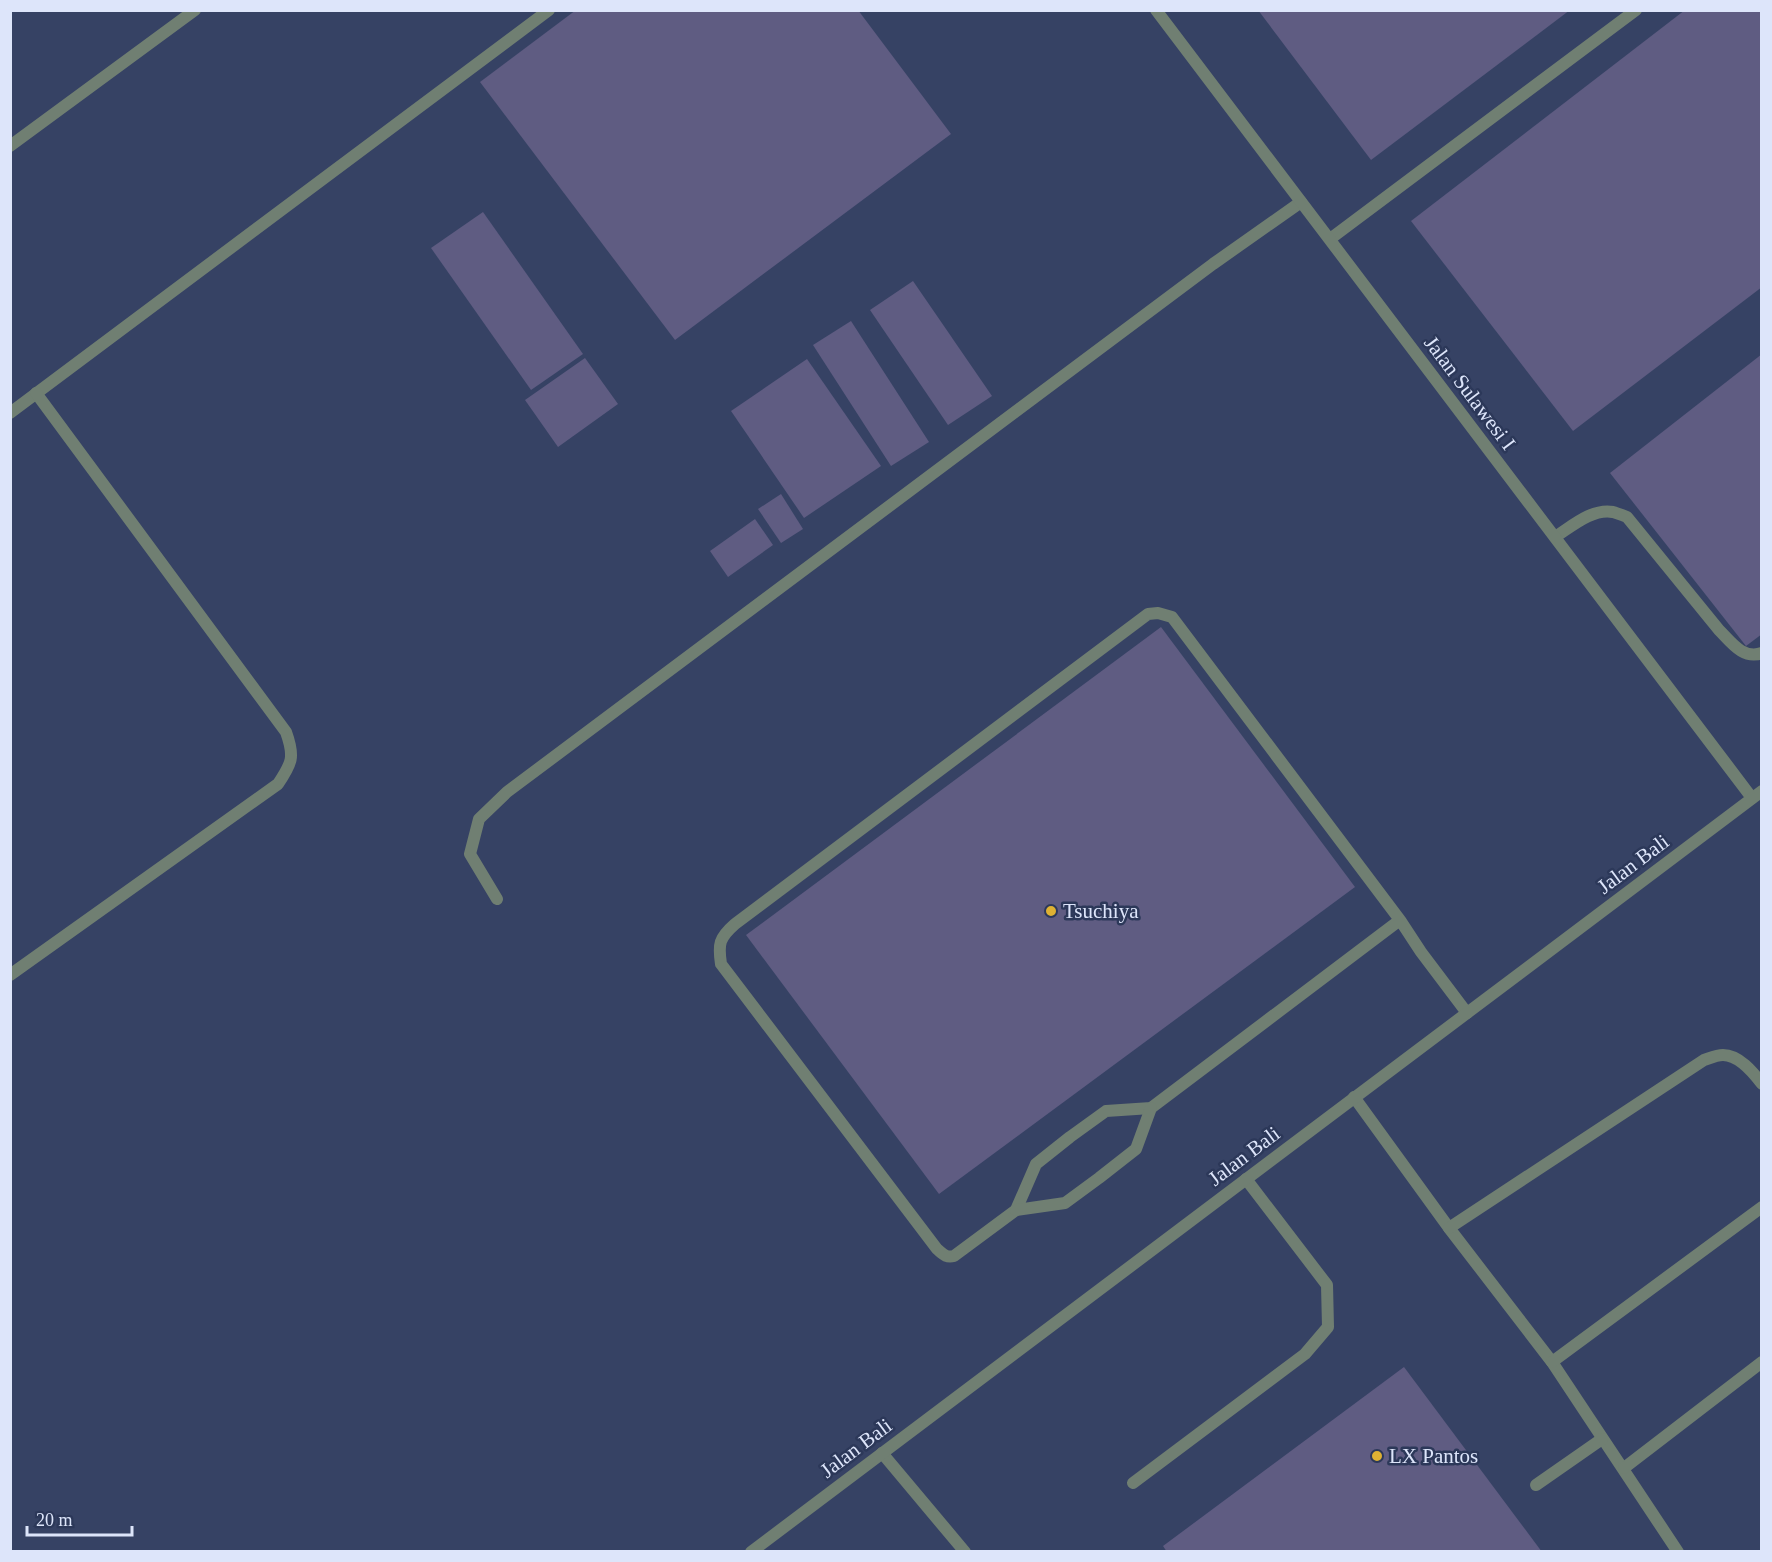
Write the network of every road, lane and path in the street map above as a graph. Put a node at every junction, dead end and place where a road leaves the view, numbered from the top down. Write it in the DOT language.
graph roads {
  1 [pos="195,10"];
  2 [pos="549,10"];
  3 [pos="1156,10"];
  4 [pos="1636,10"];
  5 [pos="10,146"];
  6 [pos="1301,202"];
  7 [pos="1330,239"];
  8 [pos="36,393"];
  9 [pos="10,413"];
  10 [pos="1555,537"];
  11 [pos="1761,653"];
  12 [pos="1757,795"];
  13 [pos="497,899"];
  14 [pos="1400,920"];
  15 [pos="10,975"];
  16 [pos="1467,1013"];
  17 [pos="1761,1084"];
  18 [pos="1354,1097"];
  19 [pos="1151,1108"];
  20 [pos="1246,1179"];
  21 [pos="1761,1207"];
  22 [pos="1016,1210"];
  23 [pos="1449,1228"];
  24 [pos="1552,1362"];
  25 [pos="1761,1362"];
  26 [pos="1602,1439"];
  27 [pos="882,1453"];
  28 [pos="1624,1468"];
  29 [pos="1133,1483"];
  30 [pos="1536,1485"];
  31 [pos="751,1551"];
  32 [pos="966,1551"];
  33 [pos="1678,1551"];
  1 -- 5 [label="street"];
  2 -- 8 [label="street"];
  3 -- 6 [label="street, Jalan Sulawesi I"];
  4 -- 7 [label="street"];
  6 -- 7 [label="street, Jalan Sulawesi I"];
  6 -- 13 [label="street"];
  7 -- 10 [label="street, Jalan Sulawesi I"];
  8 -- 9 [label="street"];
  8 -- 15 [label="street"];
  10 -- 11 [label="street"];
  10 -- 12 [label="street, Jalan Sulawesi I"];
  12 -- 16 [label="street, Jalan Bali"];
  14 -- 16 [label="street"];
  14 -- 19 [label="street"];
  14 -- 22 [label="street"];
  16 -- 18 [label="street, Jalan Bali"];
  17 -- 23 [label="street"];
  18 -- 20 [label="street, Jalan Bali"];
  18 -- 23 [label="street"];
  19 -- 22 [label="street"];
  19 -- 22 [label="street"];
  20 -- 27 [label="street, Jalan Bali"];
  20 -- 29 [label="street"];
  21 -- 24 [label="street"];
  23 -- 24 [label="street"];
  24 -- 26 [label="street"];
  25 -- 28 [label="street"];
  26 -- 28 [label="street"];
  26 -- 30 [label="street"];
  27 -- 31 [label="street, Jalan Bali"];
  27 -- 32 [label="street"];
  28 -- 33 [label="street"];
}
